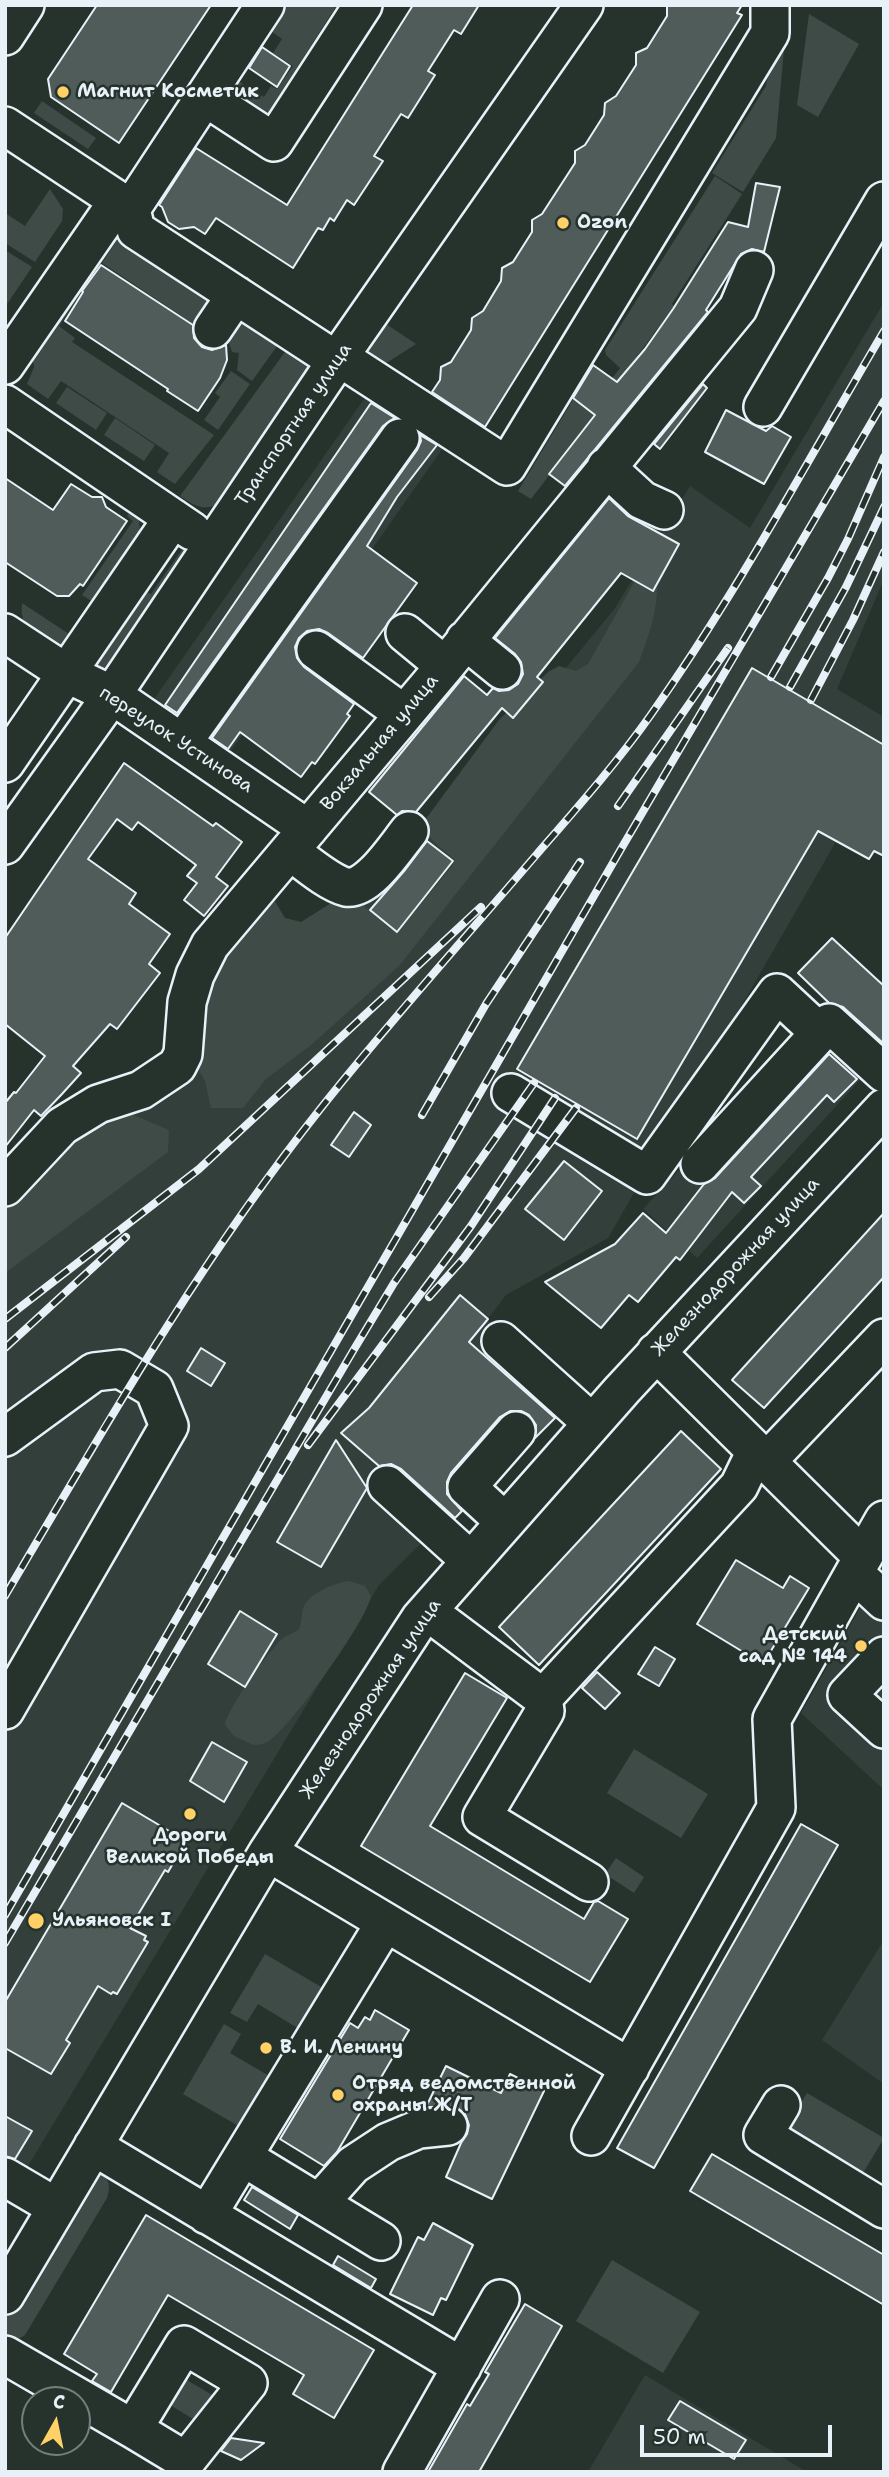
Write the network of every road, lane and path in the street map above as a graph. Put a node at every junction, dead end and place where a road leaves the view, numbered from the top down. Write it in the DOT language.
graph roads {
  1 [pos="25,5"];
  2 [pos="265,5"];
  3 [pos="363,5"];
  4 [pos="584,5"];
  5 [pos="770,5"];
  6 [pos="5,36"];
  7 [pos="205,97"];
  8 [pos="5,126"];
  9 [pos="884,201"];
  10 [pos="125,205"];
  11 [pos="754,270"];
  12 [pos="236,295"];
  13 [pos="213,330"];
  14 [pos="338,359"];
  15 [pos="5,365"];
  16 [pos="5,404"];
  17 [pos="763,407"];
  18 [pos="400,438"];
  19 [pos="606,467"];
  20 [pos="664,510"];
  21 [pos="173,518"];
  22 [pos="213,545"];
  23 [pos="5,633"];
  24 [pos="405,633"];
  25 [pos="316,650"];
  26 [pos="455,653"];
  27 [pos="502,670"];
  28 [pos="66,673"];
  29 [pos="111,695"];
  30 [pos="404,714"];
  31 [pos="182,743"];
  32 [pos="5,763"];
  33 [pos="409,831"];
  34 [pos="299,840"];
  35 [pos="5,845"];
  36 [pos="820,1033"];
  37 [pos="884,1073"];
  38 [pos="511,1093"];
  39 [pos="884,1108"];
  40 [pos="700,1164"];
  41 [pos="5,1187"];
  42 [pos="884,1338"];
  43 [pos="501,1341"];
  44 [pos="656,1352"];
  45 [pos="592,1423"];
  46 [pos="516,1431"];
  47 [pos="5,1437"];
  48 [pos="762,1456"];
  49 [pos="387,1485"];
  50 [pos="884,1520"];
  51 [pos="505,1522"];
  52 [pos="471,1561"];
  53 [pos="858,1565"];
  54 [pos="884,1601"];
  55 [pos="427,1611"];
  56 [pos="884,1656"];
  57 [pos="543,1698"];
  58 [pos="5,1710"];
  59 [pos="884,1729"];
  60 [pos="268,1852"];
  61 [pos="589,1882"];
  62 [pos="385,1923"];
  63 [pos="630,2068"];
  64 [pos="781,2105"];
  65 [pos="448,2126"];
  66 [pos="591,2136"];
  67 [pos="93,2146"];
  68 [pos="243,2157"];
  69 [pos="5,2177"];
  70 [pos="319,2203"];
  71 [pos="56,2207"];
  72 [pos="884,2209"];
  73 [pos="207,2215"];
  74 [pos="381,2241"];
  75 [pos="5,2295"];
  76 [pos="500,2299"];
  77 [pos="5,2355"];
  78 [pos="462,2367"];
  79 [pos="132,2429"];
  80 [pos="402,2472"];
  1 -- 6 [label="street"];
  2 -- 7 [label="street"];
  3 -- 7 [label="street"];
  4 -- 14 [label="street, Транспортная улица"];
  5 -- 14 [label="street"];
  7 -- 10 [label="street"];
  8 -- 10 [label="street"];
  9 -- 17 [label="street"];
  10 -- 12 [label="street"];
  10 -- 15 [label="street"];
  11 -- 19 [label="street, Вокзальная улица"];
  12 -- 13 [label="street"];
  12 -- 14 [label="street"];
  14 -- 22 [label="street, Транспортная улица"];
  16 -- 21 [label="street"];
  18 -- 31 [label="street"];
  19 -- 20 [label="street"];
  19 -- 26 [label="street, Вокзальная улица"];
  21 -- 22 [label="street"];
  21 -- 28 [label="street"];
  22 -- 29 [label="street, Транспортная улица"];
  23 -- 28 [label="street, переулок Устинова"];
  24 -- 26 [label="street"];
  25 -- 30 [label="street"];
  26 -- 27 [label="street"];
  26 -- 30 [label="street, Вокзальная улица"];
  28 -- 29 [label="street, переулок Устинова"];
  28 -- 32 [label="street"];
  29 -- 31 [label="street, переулок Устинова"];
  29 -- 35 [label="street, Транспортная улица"];
  30 -- 34 [label="street, Вокзальная улица"];
  31 -- 34 [label="street, переулок Устинова"];
  33 -- 34 [label="street, переулок Устинова"];
  34 -- 41 [label="street, Вокзальная улица"];
  36 -- 37 [label="street"];
  36 -- 38 [label="street"];
  36 -- 40 [label="street"];
  39 -- 44 [label="street, Железнодорожная улица"];
  42 -- 48 [label="street"];
  43 -- 45 [label="street"];
  44 -- 45 [label="street, Железнодорожная улица"];
  44 -- 48 [label="street"];
  45 -- 51 [label="street, Железнодорожная улица"];
  46 -- 51 [label="street"];
  47 -- 58 [label="street"];
  48 -- 53 [label="street"];
  48 -- 57 [label="street"];
  49 -- 52 [label="street"];
  50 -- 53 [label="street"];
  51 -- 52 [label="street, Железнодорожная улица"];
  52 -- 55 [label="street, Железнодорожная улица"];
  53 -- 54 [label="street"];
  53 -- 63 [label="street"];
  55 -- 57 [label="street"];
  55 -- 60 [label="street, Железнодорожная улица"];
  56 -- 59 [label="street"];
  57 -- 61 [label="street"];
  60 -- 62 [label="street"];
  60 -- 67 [label="street, Железнодорожная улица"];
  62 -- 63 [label="street"];
  62 -- 68 [label="street"];
  63 -- 66 [label="street"];
  64 -- 72 [label="street"];
  65 -- 70 [label="street"];
  67 -- 71 [label="street, Железнодорожная улица"];
  67 -- 73 [label="street"];
  68 -- 70 [label="street"];
  68 -- 73 [label="street"];
  69 -- 71 [label="street"];
  70 -- 74 [label="street"];
  71 -- 75 [label="street, Железнодорожная улица"];
  73 -- 78 [label="street"];
  76 -- 78 [label="street"];
  77 -- 79 [label="street"];
  78 -- 80 [label="street"];
}
